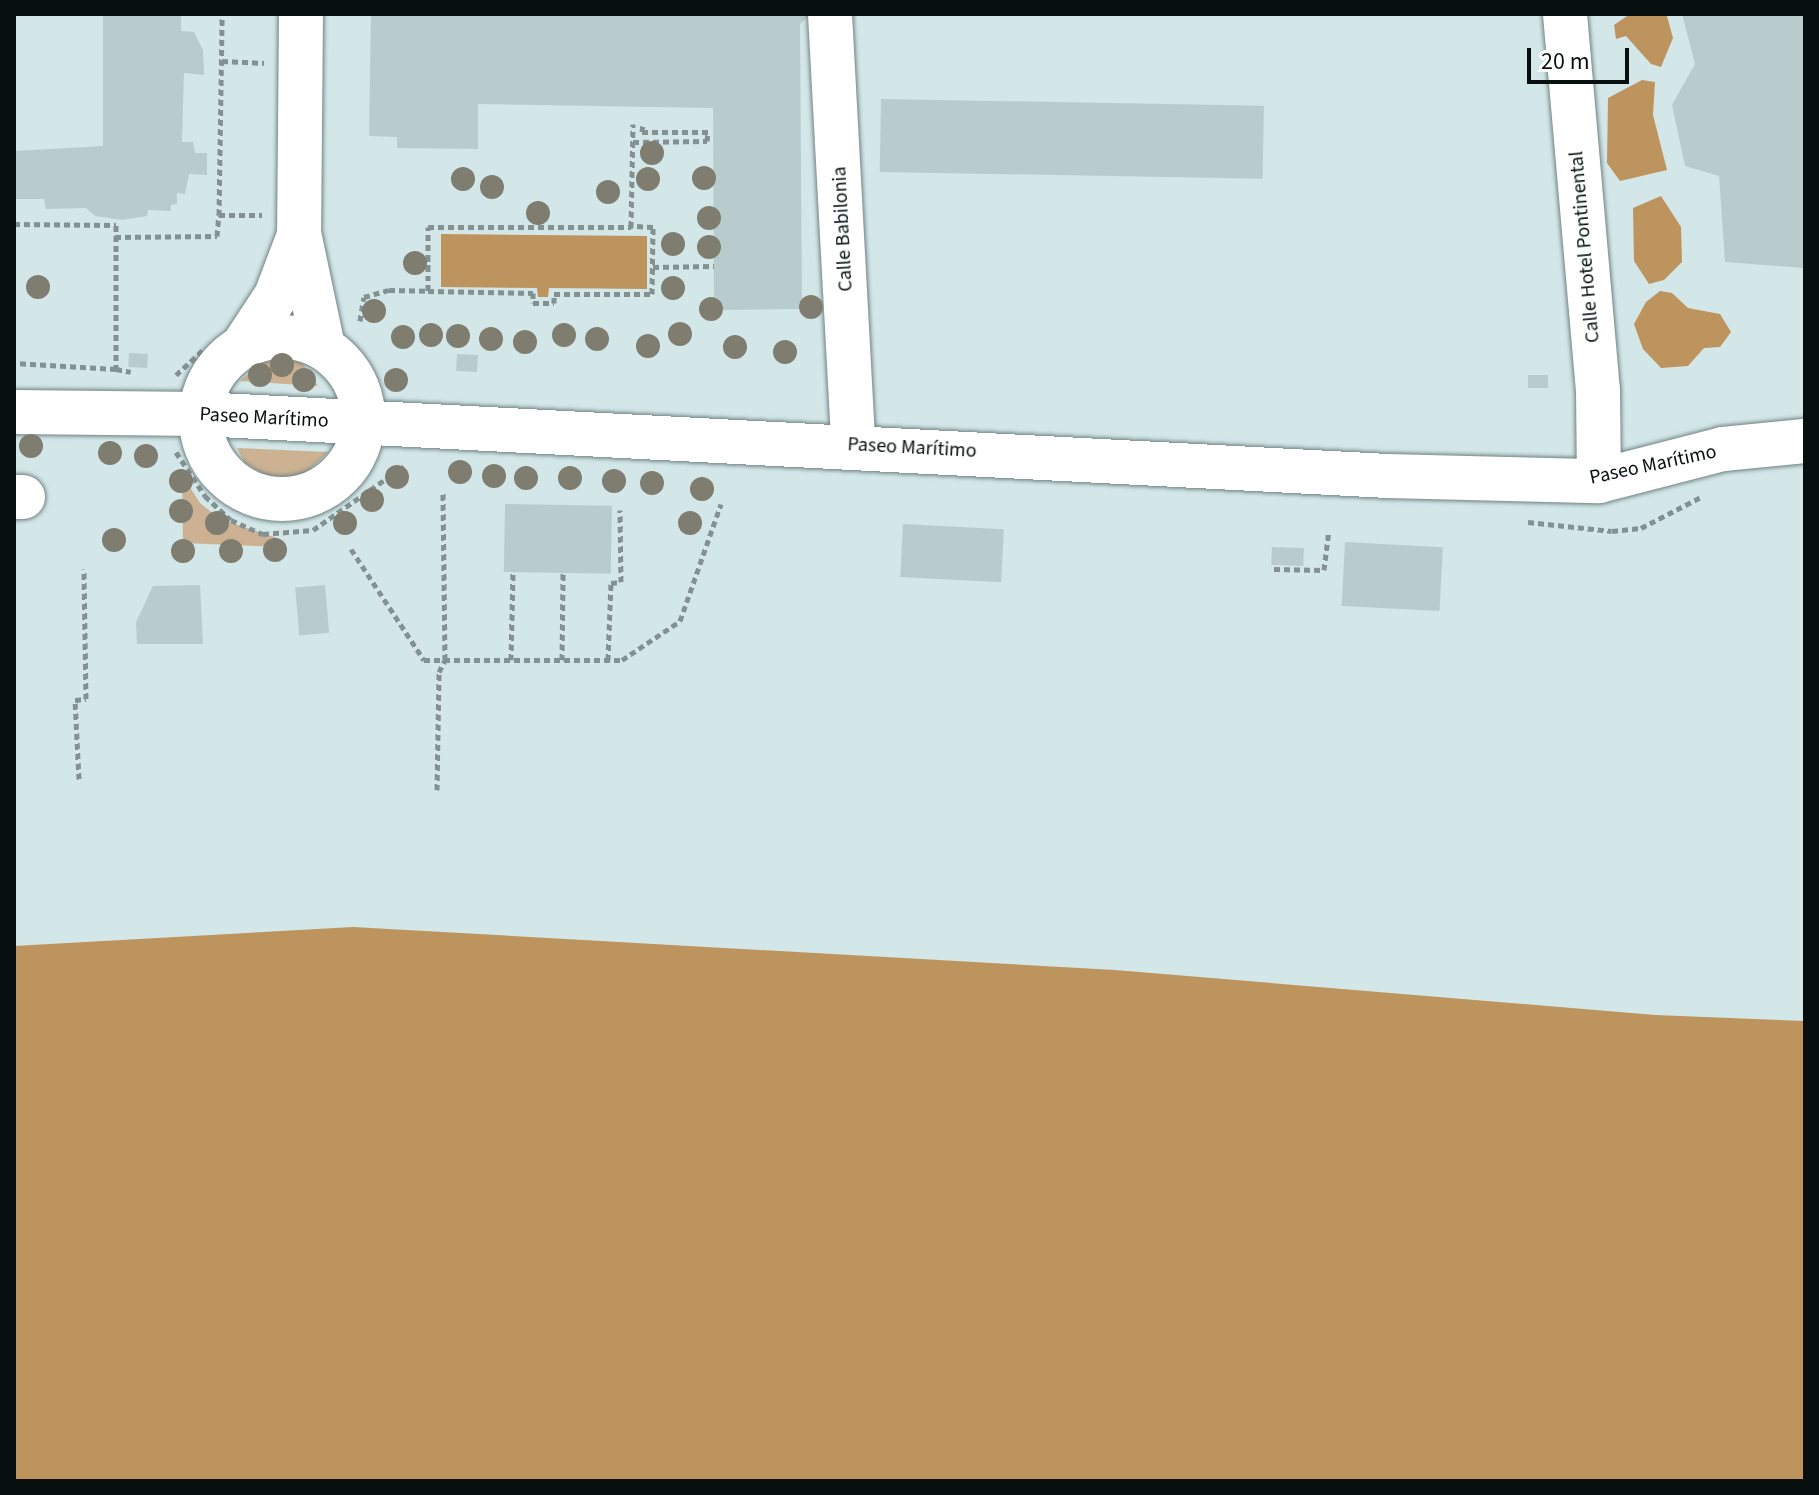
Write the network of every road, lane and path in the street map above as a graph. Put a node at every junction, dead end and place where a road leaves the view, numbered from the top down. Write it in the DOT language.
graph roads {
  1 [pos="222,14"];
  2 [pos="301,14"];
  3 [pos="830,14"];
  4 [pos="1565,14"];
  5 [pos="267,51"];
  6 [pos="222,61"];
  7 [pos="267,63"];
  8 [pos="267,78"];
  9 [pos="633,124"];
  10 [pos="643,124"];
  11 [pos="633,142"];
  12 [pos="267,200"];
  13 [pos="219,215"];
  14 [pos="14,224"];
  15 [pos="277,226"];
  16 [pos="631,226"];
  17 [pos="115,237"];
  18 [pos="714,266"];
  19 [pos="653,267"];
  20 [pos="428,291"];
  21 [pos="341,338"];
  22 [pos="225,346"];
  23 [pos="14,363"];
  24 [pos="116,369"];
  25 [pos="144,374"];
  26 [pos="172,378"];
  27 [pos="14,412"];
  28 [pos="201,414"];
  29 [pos="359,423"];
  30 [pos="1805,441"];
  31 [pos="853,444"];
  32 [pos="1599,481"];
  33 [pos="443,491"];
  34 [pos="721,504"];
  35 [pos="620,510"];
  36 [pos="1329,532"];
  37 [pos="351,549"];
  38 [pos="84,569"];
  39 [pos="1274,569"];
  40 [pos="513,572"];
  41 [pos="563,573"];
  42 [pos="445,660"];
  43 [pos="511,660"];
  44 [pos="562,660"];
  45 [pos="608,660"];
  46 [pos="79,779"];
  47 [pos="437,790"];
  1 -- 6 [label="path"];
  2 -- 15 [label="street"];
  3 -- 31 [label="street, Calle Babilonia"];
  4 -- 32 [label="street, Calle Hotel Pontinental"];
  5 -- 7 [label="path"];
  6 -- 7 [label="path"];
  6 -- 13 [label="path"];
  7 -- 8 [label="path"];
  9 -- 11 [label="path"];
  10 -- 11 [label="path"];
  11 -- 16 [label="path"];
  12 -- 15 [label="path"];
  13 -- 15 [label="path"];
  13 -- 17 [label="path"];
  14 -- 17 [label="path"];
  15 -- 21 [label="street"];
  15 -- 22 [label="street"];
  16 -- 19 [label="path"];
  16 -- 20 [label="path"];
  17 -- 24 [label="path"];
  18 -- 19 [label="path"];
  19 -- 20 [label="path"];
  20 -- 21 [label="path"];
  21 -- 22 [label="street"];
  21 -- 29 [label="street"];
  22 -- 26 [label="path"];
  22 -- 28 [label="street"];
  23 -- 24 [label="path"];
  24 -- 25 [label="path"];
  27 -- 28 [label="street, Paseo Marítimo"];
  28 -- 29 [label="street, Paseo Marítimo"];
  28 -- 29 [label="street"];
  29 -- 31 [label="street, Paseo Marítimo"];
  30 -- 32 [label="street, Paseo Marítimo"];
  31 -- 32 [label="street, Paseo Marítimo"];
  33 -- 42 [label="path"];
  34 -- 45 [label="path"];
  35 -- 45 [label="path"];
  36 -- 39 [label="path"];
  37 -- 42 [label="path"];
  38 -- 46 [label="path"];
  40 -- 43 [label="path"];
  41 -- 44 [label="path"];
  42 -- 43 [label="path"];
  42 -- 47 [label="path"];
  43 -- 44 [label="path"];
  44 -- 45 [label="path"];
}
